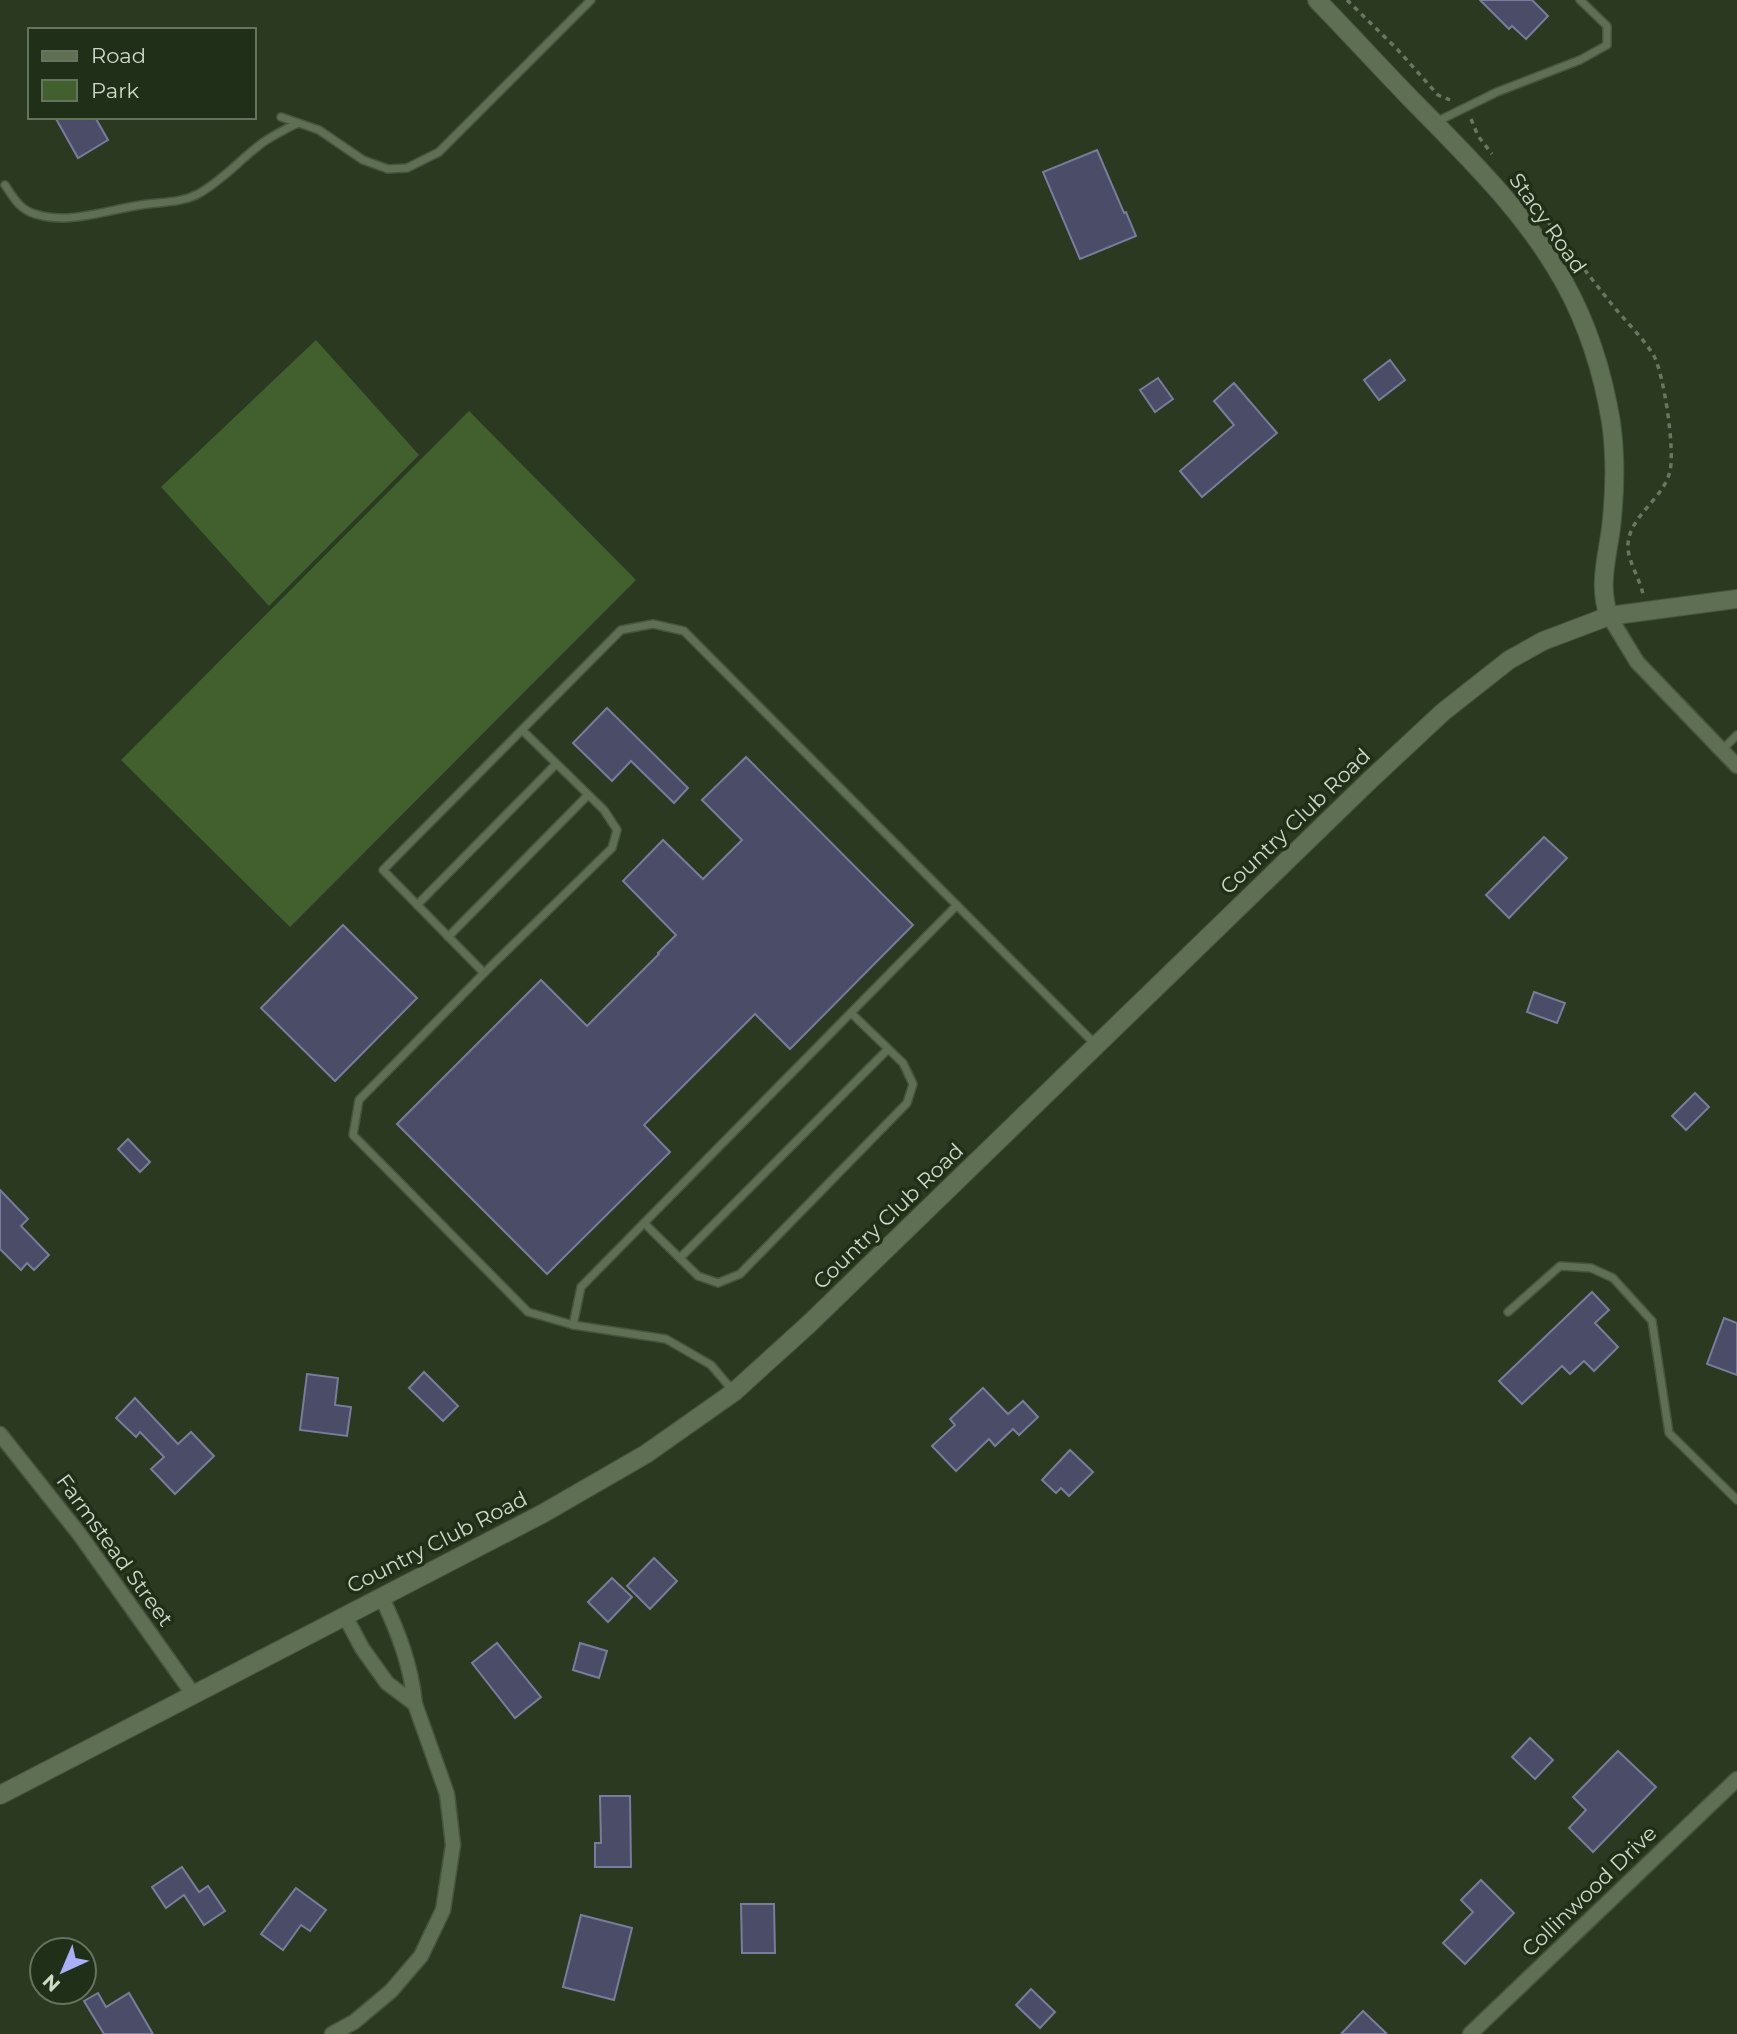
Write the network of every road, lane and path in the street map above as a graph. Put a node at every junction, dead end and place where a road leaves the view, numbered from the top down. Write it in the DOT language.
graph roads {
  1 [pos="591,0"];
  2 [pos="1317,0"];
  3 [pos="1580,0"];
  4 [pos="281,117"];
  5 [pos="298,123"];
  6 [pos="1435,123"];
  7 [pos="5,185"];
  8 [pos="1737,599"];
  9 [pos="1609,616"];
  10 [pos="522,730"];
  11 [pos="1737,735"];
  12 [pos="1722,750"];
  13 [pos="556,764"];
  14 [pos="1737,766"];
  15 [pos="588,795"];
  16 [pos="417,905"];
  17 [pos="957,905"];
  18 [pos="448,937"];
  19 [pos="484,973"];
  20 [pos="851,1013"];
  21 [pos="1095,1045"];
  22 [pos="888,1049"];
  23 [pos="644,1223"];
  24 [pos="680,1258"];
  25 [pos="1508,1312"];
  26 [pos="573,1325"];
  27 [pos="734,1392"];
  28 [pos="0,1434"];
  29 [pos="1737,1500"];
  30 [pos="381,1596"];
  31 [pos="345,1616"];
  32 [pos="193,1694"];
  33 [pos="415,1704"];
  34 [pos="1737,1779"];
  35 [pos="0,1795"];
  36 [pos="332,2034"];
  37 [pos="1470,2034"];
  1 -- 5 [label="lane"];
  2 -- 6 [label="main road, Stacy Road"];
  3 -- 6 [label="lane"];
  4 -- 5 [label="lane"];
  5 -- 7 [label="lane"];
  6 -- 9 [label="main road, Stacy Road"];
  8 -- 9 [label="main road, Country Club Road"];
  9 -- 12 [label="street"];
  9 -- 21 [label="main road, Country Club Road"];
  10 -- 13 [label="lane"];
  10 -- 16 [label="lane"];
  10 -- 17 [label="lane"];
  11 -- 12 [label="lane"];
  12 -- 14 [label="street"];
  13 -- 15 [label="lane"];
  13 -- 16 [label="lane"];
  15 -- 18 [label="lane"];
  15 -- 19 [label="lane"];
  16 -- 18 [label="lane"];
  17 -- 20 [label="lane"];
  17 -- 21 [label="lane"];
  18 -- 19 [label="lane"];
  19 -- 26 [label="lane"];
  20 -- 22 [label="lane"];
  20 -- 23 [label="lane"];
  21 -- 27 [label="main road, Country Club Road"];
  22 -- 24 [label="lane"];
  22 -- 24 [label="lane"];
  23 -- 24 [label="lane"];
  23 -- 26 [label="lane"];
  25 -- 29 [label="lane"];
  26 -- 27 [label="lane"];
  27 -- 30 [label="main road, Country Club Road"];
  28 -- 32 [label="street, Farmstead Street"];
  30 -- 31 [label="main road, Country Club Road"];
  30 -- 33 [label="street"];
  31 -- 32 [label="main road, Country Club Road"];
  31 -- 33 [label="street"];
  32 -- 35 [label="main road, Country Club Road"];
  33 -- 36 [label="street"];
  34 -- 37 [label="street, Collinwood Drive"];
}
